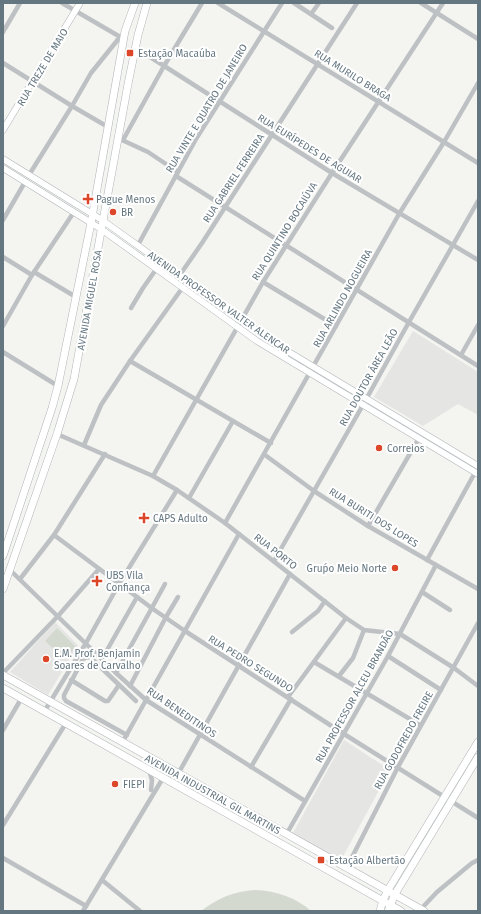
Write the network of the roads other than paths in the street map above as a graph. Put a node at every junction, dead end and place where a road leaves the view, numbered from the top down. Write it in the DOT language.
graph roads {
  1 [pos="20,3"];
  2 [pos="62,3"];
  3 [pos="80,3"];
  4 [pos="135,3"];
  5 [pos="147,3"];
  6 [pos="202,3"];
  7 [pos="218,3"];
  8 [pos="282,3"];
  9 [pos="294,3"];
  10 [pos="319,3"];
  11 [pos="357,3"];
  12 [pos="421,3"];
  13 [pos="443,3"];
  14 [pos="75,12"];
  15 [pos="437,12"];
  16 [pos="311,14"];
  17 [pos="332,28"];
  18 [pos="264,31"];
  19 [pos="3,32"];
  20 [pos="122,37"];
  21 [pos="478,39"];
  22 [pos="136,48"];
  23 [pos="3,62"];
  24 [pos="318,64"];
  25 [pos="164,66"];
  26 [pos="32,82"];
  27 [pos="478,83"];
  28 [pos="219,102"];
  29 [pos="379,102"];
  30 [pos="72,106"];
  31 [pos="108,127"];
  32 [pos="3,130"];
  33 [pos="271,135"];
  34 [pos="121,139"];
  35 [pos="444,142"];
  36 [pos="3,159"];
  37 [pos="478,163"];
  38 [pos="3,168"];
  39 [pos="332,173"];
  40 [pos="177,174"];
  41 [pos="29,175"];
  42 [pos="25,182"];
  43 [pos="478,201"];
  44 [pos="225,207"];
  45 [pos="74,212"];
  46 [pos="92,214"];
  47 [pos="399,214"];
  48 [pos="3,220"];
  49 [pos="102,220"];
  50 [pos="91,223"];
  51 [pos="101,229"];
  52 [pos="138,245"];
  53 [pos="287,245"];
  54 [pos="452,245"];
  55 [pos="3,257"];
  56 [pos="478,260"];
  57 [pos="157,268"];
  58 [pos="33,274"];
  59 [pos="180,276"];
  60 [pos="176,282"];
  61 [pos="263,282"];
  62 [pos="183,287"];
  63 [pos="357,288"];
  64 [pos="76,297"];
  65 [pos="131,308"];
  66 [pos="240,320"];
  67 [pos="409,322"];
  68 [pos="478,325"];
  69 [pos="3,326"];
  70 [pos="237,326"];
  71 [pos="336,326"];
  72 [pos="3,352"];
  73 [pos="461,355"];
  74 [pos="130,361"];
  75 [pos="478,366"];
  76 [pos="313,367"];
  77 [pos="310,373"];
  78 [pos="58,386"];
  79 [pos="197,399"];
  80 [pos="365,402"];
  81 [pos="233,421"];
  82 [pos="57,434"];
  83 [pos="419,438"];
  84 [pos="271,443"];
  85 [pos="84,445"];
  86 [pos="105,454"];
  87 [pos="265,455"];
  88 [pos="477,470"];
  89 [pos="153,476"];
  90 [pos="177,490"];
  91 [pos="314,491"];
  92 [pos="190,498"];
  93 [pos="225,523"];
  94 [pos="368,526"];
  95 [pos="239,534"];
  96 [pos="54,535"];
  97 [pos="3,556"];
  98 [pos="427,560"];
  99 [pos="274,561"];
  100 [pos="436,566"];
  101 [pos="99,569"];
  102 [pos="10,570"];
  103 [pos="290,574"];
  104 [pos="20,579"];
  105 [pos="119,584"];
  106 [pos="165,584"];
  107 [pos="478,588"];
  108 [pos="3,589"];
  109 [pos="422,592"];
  110 [pos="137,597"];
  111 [pos="178,597"];
  112 [pos="326,601"];
  113 [pos="152,609"];
  114 [pos="450,610"];
  115 [pos="58,616"];
  116 [pos="166,617"];
  117 [pos="346,618"];
  118 [pos="478,623"];
  119 [pos="364,630"];
  120 [pos="185,632"];
  121 [pos="292,632"];
  122 [pos="400,634"];
  123 [pos="86,643"];
  124 [pos="388,656"];
  125 [pos="102,659"];
  126 [pos="314,662"];
  127 [pos="238,666"];
  128 [pos="454,668"];
  129 [pos="116,673"];
  130 [pos="3,674"];
  131 [pos="339,676"];
  132 [pos="71,680"];
  133 [pos="119,685"];
  134 [pos="130,686"];
  135 [pos="478,686"];
  136 [pos="3,688"];
  137 [pos="441,690"];
  138 [pos="367,693"];
  139 [pos="289,698"];
  140 [pos="21,699"];
  141 [pos="146,700"];
  142 [pos="136,701"];
  143 [pos="50,702"];
  144 [pos="44,712"];
  145 [pos="66,723"];
  146 [pos="420,725"];
  147 [pos="3,730"];
  148 [pos="344,734"];
  149 [pos="126,735"];
  150 [pos="199,735"];
  151 [pos="122,743"];
  152 [pos="477,747"];
  153 [pos="478,757"];
  154 [pos="251,767"];
  155 [pos="398,767"];
  156 [pos="149,770"];
  157 [pos="178,774"];
  158 [pos="163,778"];
  159 [pos="151,790"];
  160 [pos="448,799"];
  161 [pos="305,801"];
  162 [pos="478,818"];
  163 [pos="3,825"];
  164 [pos="286,835"];
  165 [pos="3,858"];
  166 [pos="478,860"];
  167 [pos="347,867"];
  168 [pos="102,880"];
  169 [pos="391,892"];
  170 [pos="383,900"];
  171 [pos="86,906"];
  172 [pos="389,908"];
  173 [pos="423,910"];
  174 [pos="83,911"];
  175 [pos="140,911"];
  176 [pos="380,911"];
  177 [pos="401,911"];
  1 -- 19 [label="street"];
  2 -- 14 [label="street"];
  3 -- 14 [label="main road, RUA TREZE DE MAIO"];
  4 -- 20 [label="main road, AVENIDA MIGUEL ROSA"];
  5 -- 22 [label="main road, AVENIDA MIGUEL ROSA"];
  6 -- 25 [label="street"];
  7 -- 18 [label="street, RUA MURILO BRAGA"];
  8 -- 18 [label="street, RUA VINTE E QUATRO DE JANEIRO"];
  9 -- 16 [label="street"];
  10 -- 16 [label="street"];
  11 -- 24 [label="street, RUA GABRIEL FERREIRA"];
  12 -- 15 [label="street"];
  13 -- 15 [label="street, RUA QUINTINO BOCAIÚVA"];
  14 -- 20 [label="street"];
  14 -- 26 [label="main road, RUA TREZE DE MAIO"];
  15 -- 21 [label="street"];
  15 -- 29 [label="street, RUA QUINTINO BOCAIÚVA"];
  16 -- 17 [label="street"];
  18 -- 24 [label="street, RUA MURILO BRAGA"];
  18 -- 28 [label="street, RUA VINTE E QUATRO DE JANEIRO"];
  20 -- 30 [label="street"];
  20 -- 31 [label="main road, AVENIDA MIGUEL ROSA"];
  22 -- 25 [label="street, RUA EURÍPEDES DE AGUIAR"];
  22 -- 34 [label="main road, AVENIDA MIGUEL ROSA"];
  23 -- 26 [label="street"];
  24 -- 29 [label="street, RUA MURILO BRAGA"];
  24 -- 33 [label="street, RUA GABRIEL FERREIRA"];
  25 -- 28 [label="street, RUA EURÍPEDES DE AGUIAR"];
  25 -- 34 [label="street"];
  26 -- 30 [label="street"];
  26 -- 32 [label="main road, RUA TREZE DE MAIO"];
  27 -- 35 [label="street, RUA ARLINDO NOGUEIRA"];
  28 -- 33 [label="street, RUA EURÍPEDES DE AGUIAR"];
  28 -- 40 [label="street, RUA VINTE E QUATRO DE JANEIRO"];
  29 -- 35 [label="street, RUA MURILO BRAGA"];
  29 -- 39 [label="street, RUA QUINTINO BOCAIÚVA"];
  30 -- 31 [label="street"];
  30 -- 41 [label="street"];
  31 -- 46 [label="main road, AVENIDA MIGUEL ROSA"];
  33 -- 39 [label="street, RUA EURÍPEDES DE AGUIAR"];
  33 -- 44 [label="street, RUA GABRIEL FERREIRA"];
  34 -- 40 [label="street"];
  34 -- 49 [label="main road, AVENIDA MIGUEL ROSA"];
  35 -- 37 [label="street, RUA MURILO BRAGA"];
  35 -- 47 [label="street, RUA ARLINDO NOGUEIRA"];
  36 -- 41 [label="main road, AVENIDA PROFESSOR VALTER ALENCAR"];
  38 -- 42 [label="main road, AVENIDA PROFESSOR VALTER ALENCAR"];
  39 -- 47 [label="street, RUA EURÍPEDES DE AGUIAR"];
  39 -- 53 [label="street, RUA QUINTINO BOCAIÚVA"];
  40 -- 44 [label="street"];
  40 -- 52 [label="street, RUA VINTE E QUATRO DE JANEIRO"];
  41 -- 46 [label="main road, AVENIDA PROFESSOR VALTER ALENCAR"];
  42 -- 45 [label="main road, AVENIDA PROFESSOR VALTER ALENCAR"];
  42 -- 48 [label="street"];
  43 -- 54 [label="street, RUA DOUTOR ÁREA LEÃO"];
  44 -- 53 [label="street"];
  44 -- 59 [label="street, RUA GABRIEL FERREIRA"];
  45 -- 50 [label="main road, AVENIDA PROFESSOR VALTER ALENCAR"];
  45 -- 58 [label="street"];
  46 -- 49 [label="main road, AVENIDA PROFESSOR VALTER ALENCAR"];
  46 -- 50 [label="main road, AVENIDA MIGUEL ROSA"];
  47 -- 54 [label="street, RUA EURÍPEDES DE AGUIAR"];
  47 -- 63 [label="street, RUA ARLINDO NOGUEIRA"];
  49 -- 51 [label="main road, AVENIDA MIGUEL ROSA"];
  49 -- 52 [label="main road, AVENIDA PROFESSOR VALTER ALENCAR"];
  50 -- 51 [label="main road, AVENIDA PROFESSOR VALTER ALENCAR"];
  50 -- 64 [label="main road, AVENIDA MIGUEL ROSA"];
  51 -- 57 [label="main road, AVENIDA PROFESSOR VALTER ALENCAR"];
  51 -- 82 [label="main road, AVENIDA MIGUEL ROSA"];
  52 -- 59 [label="main road, AVENIDA PROFESSOR VALTER ALENCAR"];
  53 -- 61 [label="street, RUA QUINTINO BOCAIÚVA"];
  53 -- 63 [label="street"];
  54 -- 56 [label="street, RUA EURÍPEDES DE AGUIAR"];
  54 -- 67 [label="street, RUA DOUTOR ÁREA LEÃO"];
  55 -- 58 [label="street"];
  57 -- 60 [label="main road, AVENIDA PROFESSOR VALTER ALENCAR"];
  57 -- 65 [label="street"];
  58 -- 64 [label="street"];
  58 -- 69 [label="street"];
  59 -- 60 [label="street, RUA GABRIEL FERREIRA"];
  59 -- 66 [label="main road, AVENIDA PROFESSOR VALTER ALENCAR"];
  60 -- 62 [label="main road, AVENIDA PROFESSOR VALTER ALENCAR"];
  61 -- 66 [label="street, RUA QUINTINO BOCAIÚVA"];
  61 -- 71 [label="street"];
  62 -- 70 [label="main road, AVENIDA PROFESSOR VALTER ALENCAR"];
  62 -- 74 [label="street"];
  63 -- 67 [label="street"];
  63 -- 71 [label="street, RUA ARLINDO NOGUEIRA"];
  64 -- 78 [label="main road, AVENIDA MIGUEL ROSA"];
  66 -- 70 [label="street, RUA QUINTINO BOCAIÚVA"];
  66 -- 76 [label="main road, AVENIDA PROFESSOR VALTER ALENCAR"];
  67 -- 73 [label="street"];
  67 -- 80 [label="street, RUA DOUTOR ÁREA LEÃO"];
  68 -- 73 [label="street"];
  70 -- 77 [label="main road, AVENIDA PROFESSOR VALTER ALENCAR"];
  70 -- 79 [label="street, RUA QUINTINO BOCAIÚVA"];
  71 -- 76 [label="street, RUA ARLINDO NOGUEIRA"];
  72 -- 78 [label="street"];
  73 -- 75 [label="street"];
  74 -- 79 [label="street"];
  74 -- 85 [label="street"];
  76 -- 77 [label="street, RUA ARLINDO NOGUEIRA"];
  76 -- 80 [label="main road, AVENIDA PROFESSOR VALTER ALENCAR"];
  77 -- 80 [label="main road, AVENIDA PROFESSOR VALTER ALENCAR"];
  77 -- 84 [label="street, RUA ARLINDO NOGUEIRA"];
  78 -- 97 [label="main road, AVENIDA MIGUEL ROSA"];
  79 -- 81 [label="street"];
  79 -- 89 [label="street, RUA QUINTINO BOCAIÚVA"];
  80 -- 83 [label="main road, AVENIDA PROFESSOR VALTER ALENCAR"];
  80 -- 88 [label="main road, AVENIDA PROFESSOR VALTER ALENCAR"];
  80 -- 91 [label="street, RUA DOUTOR ÁREA LEÃO"];
  81 -- 84 [label="street"];
  81 -- 92 [label="street"];
  82 -- 85 [label="street, RUA PORTO"];
  82 -- 102 [label="main road, AVENIDA MIGUEL ROSA"];
  83 -- 88 [label="main road, AVENIDA PROFESSOR VALTER ALENCAR"];
  83 -- 94 [label="street"];
  84 -- 87 [label="street, RUA ARLINDO NOGUEIRA"];
  85 -- 86 [label="street, RUA PORTO"];
  86 -- 89 [label="street, RUA PORTO"];
  86 -- 96 [label="street"];
  87 -- 91 [label="street, RUA BURITI DOS LOPES"];
  87 -- 93 [label="street, RUA ARLINDO NOGUEIRA"];
  88 -- 98 [label="street"];
  89 -- 90 [label="street, RUA PORTO"];
  90 -- 92 [label="street, RUA PORTO"];
  90 -- 105 [label="street"];
  91 -- 94 [label="street, RUA BURITI DOS LOPES"];
  91 -- 99 [label="street, RUA DOUTOR ÁREA LEÃO"];
  92 -- 93 [label="street, RUA PORTO"];
  93 -- 95 [label="street, RUA PORTO"];
  94 -- 98 [label="street, RUA BURITI DOS LOPES"];
  95 -- 99 [label="street, RUA PORTO"];
  95 -- 120 [label="street"];
  96 -- 101 [label="street, RUA PEDRO SEGUNDO"];
  96 -- 104 [label="street"];
  98 -- 100 [label="street, RUA BURITI DOS LOPES"];
  99 -- 103 [label="street, RUA PORTO"];
  100 -- 107 [label="street, RUA BURITI DOS LOPES"];
  100 -- 109 [label="street, RUA PROFESSOR ALCEU BRANDÃO"];
  101 -- 105 [label="street, RUA PEDRO SEGUNDO"];
  101 -- 115 [label="street"];
  102 -- 104 [label="street, RUA BENEDITINOS"];
  102 -- 108 [label="main road, AVENIDA MIGUEL ROSA"];
  103 -- 112 [label="street, RUA PORTO"];
  103 -- 127 [label="street"];
  104 -- 115 [label="street, RUA BENEDITINOS"];
  105 -- 110 [label="street, RUA PEDRO SEGUNDO"];
  105 -- 123 [label="street"];
  106 -- 113 [label="street"];
  109 -- 114 [label="street"];
  109 -- 122 [label="street, RUA PROFESSOR ALCEU BRANDÃO"];
  110 -- 113 [label="street, RUA PEDRO SEGUNDO"];
  110 -- 125 [label="street"];
  111 -- 116 [label="street"];
  112 -- 117 [label="street, RUA PORTO"];
  112 -- 121 [label="street"];
  113 -- 116 [label="street, RUA PEDRO SEGUNDO"];
  113 -- 129 [label="street"];
  115 -- 123 [label="street, RUA BENEDITINOS"];
  115 -- 130 [label="street"];
  116 -- 120 [label="street, RUA PEDRO SEGUNDO"];
  116 -- 134 [label="street"];
  117 -- 119 [label="street, RUA PORTO"];
  117 -- 126 [label="street"];
  118 -- 128 [label="street, RUA GODOFREDO FREIRE"];
  119 -- 122 [label="street, RUA PORTO"];
  119 -- 131 [label="street"];
  120 -- 127 [label="street, RUA PEDRO SEGUNDO"];
  120 -- 141 [label="street"];
  122 -- 124 [label="street, RUA PROFESSOR ALCEU BRANDÃO"];
  122 -- 128 [label="street, RUA PORTO"];
  123 -- 125 [label="street, RUA BENEDITINOS"];
  123 -- 143 [label="street"];
  124 -- 137 [label="street"];
  124 -- 138 [label="street, RUA PROFESSOR ALCEU BRANDÃO"];
  125 -- 129 [label="street, RUA BENEDITINOS"];
  126 -- 131 [label="street"];
  126 -- 139 [label="street"];
  127 -- 139 [label="street, RUA PEDRO SEGUNDO"];
  127 -- 150 [label="street"];
  128 -- 135 [label="street, RUA PORTO"];
  128 -- 137 [label="street, RUA GODOFREDO FREIRE"];
  129 -- 134 [label="street, RUA BENEDITINOS"];
  130 -- 143 [label="main road, AVENIDA INDUSTRIAL GIL MARTINS"];
  131 -- 138 [label="street"];
  132 -- 133 [label="street"];
  132 -- 133 [label="street"];
  132 -- 149 [label="street"];
  133 -- 142 [label="street"];
  134 -- 141 [label="street, RUA BENEDITINOS"];
  136 -- 140 [label="main road, AVENIDA INDUSTRIAL GIL MARTINS"];
  137 -- 146 [label="street, RUA GODOFREDO FREIRE"];
  138 -- 146 [label="street"];
  138 -- 148 [label="street, RUA PROFESSOR ALCEU BRANDÃO"];
  139 -- 148 [label="street, RUA PEDRO SEGUNDO"];
  139 -- 154 [label="street"];
  140 -- 144 [label="main road, AVENIDA INDUSTRIAL GIL MARTINS"];
  140 -- 147 [label="street"];
  141 -- 149 [label="street"];
  141 -- 150 [label="street, RUA BENEDITINOS"];
  143 -- 144 [label="street"];
  143 -- 151 [label="main road, AVENIDA INDUSTRIAL GIL MARTINS"];
  144 -- 145 [label="main road, AVENIDA INDUSTRIAL GIL MARTINS"];
  145 -- 156 [label="main road, AVENIDA INDUSTRIAL GIL MARTINS"];
  145 -- 163 [label="street"];
  146 -- 155 [label="street, RUA GODOFREDO FREIRE"];
  148 -- 155 [label="street, RUA PEDRO SEGUNDO"];
  148 -- 161 [label="street, RUA PROFESSOR ALCEU BRANDÃO"];
  149 -- 151 [label="street"];
  150 -- 154 [label="street, RUA BENEDITINOS"];
  150 -- 157 [label="street"];
  151 -- 157 [label="main road, AVENIDA INDUSTRIAL GIL MARTINS"];
  152 -- 160 [label="main road"];
  153 -- 160 [label="main road"];
  154 -- 161 [label="street, RUA BENEDITINOS"];
  155 -- 160 [label="street, RUA PEDRO SEGUNDO"];
  155 -- 167 [label="street, RUA GODOFREDO FREIRE"];
  156 -- 158 [label="main road, AVENIDA INDUSTRIAL GIL MARTINS"];
  156 -- 159 [label="street"];
  157 -- 158 [label="street"];
  157 -- 164 [label="main road, AVENIDA INDUSTRIAL GIL MARTINS"];
  158 -- 168 [label="street"];
  158 -- 170 [label="main road, AVENIDA INDUSTRIAL GIL MARTINS"];
  160 -- 162 [label="street, RUA PEDRO SEGUNDO"];
  160 -- 169 [label="main road"];
  161 -- 164 [label="street, RUA PROFESSOR ALCEU BRANDÃO"];
  164 -- 167 [label="main road, AVENIDA INDUSTRIAL GIL MARTINS"];
  165 -- 171 [label="street"];
  166 -- 173 [label="street"];
  167 -- 169 [label="main road, AVENIDA INDUSTRIAL GIL MARTINS"];
  168 -- 171 [label="street"];
  168 -- 175 [label="street"];
  169 -- 170 [label="main road"];
  169 -- 172 [label="main road"];
  169 -- 173 [label="main road, AVENIDA INDUSTRIAL GIL MARTINS"];
  170 -- 172 [label="main road, AVENIDA INDUSTRIAL GIL MARTINS"];
  170 -- 176 [label="main road"];
  171 -- 174 [label="street"];
  172 -- 177 [label="main road, AVENIDA INDUSTRIAL GIL MARTINS"];
}
